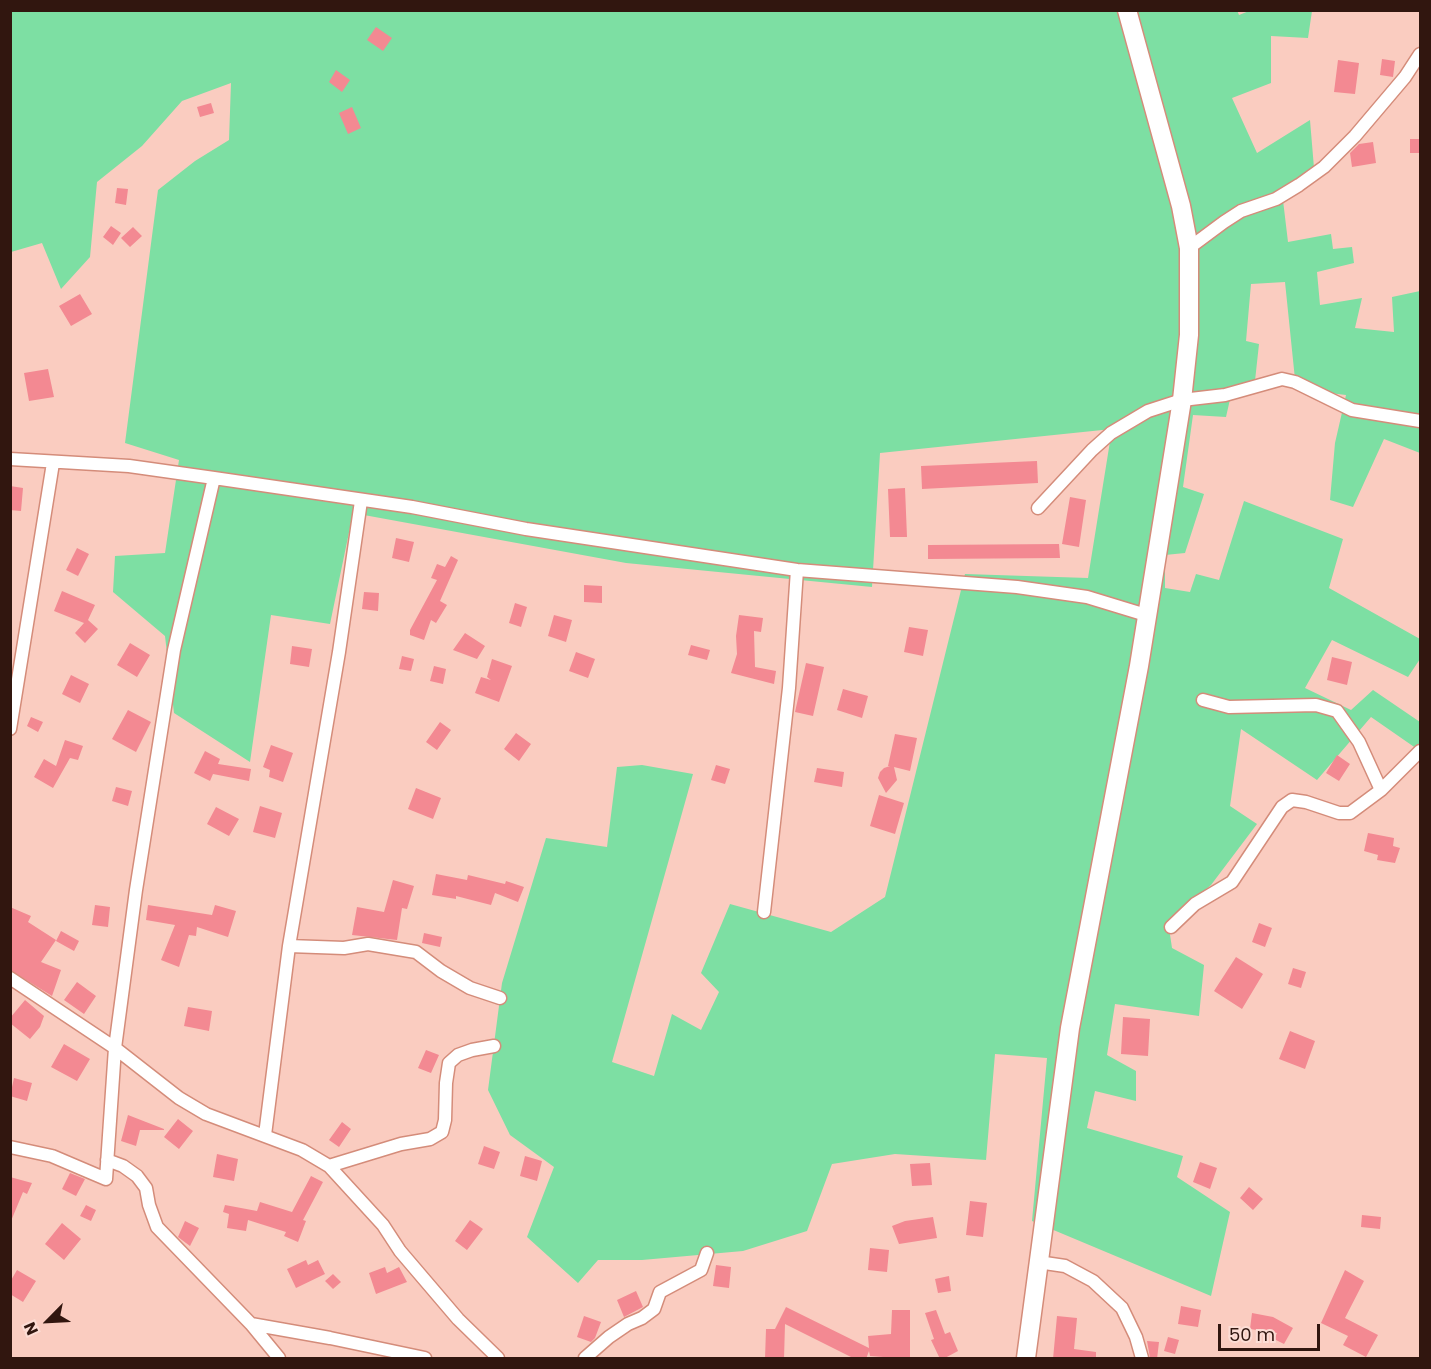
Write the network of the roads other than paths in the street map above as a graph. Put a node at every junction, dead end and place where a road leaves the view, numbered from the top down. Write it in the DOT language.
graph roads {
  1 [pos="1127,10"];
  2 [pos="1420,54"];
  3 [pos="1189,248"];
  4 [pos="1182,400"];
  5 [pos="1420,422"];
  6 [pos="10,459"];
  7 [pos="53,463"];
  8 [pos="214,478"];
  9 [pos="361,501"];
  10 [pos="1038,508"];
  11 [pos="797,570"];
  12 [pos="1146,615"];
  13 [pos="1203,700"];
  14 [pos="10,729"];
  15 [pos="1420,751"];
  16 [pos="1381,790"];
  17 [pos="764,912"];
  18 [pos="1171,927"];
  19 [pos="289,946"];
  20 [pos="10,978"];
  21 [pos="500,998"];
  22 [pos="494,1046"];
  23 [pos="115,1048"];
  24 [pos="265,1135"];
  25 [pos="10,1147"];
  26 [pos="107,1160"];
  27 [pos="329,1166"];
  28 [pos="707,1253"];
  29 [pos="1038,1262"];
  30 [pos="251,1324"];
  31 [pos="279,1359"];
  32 [pos="426,1359"];
  33 [pos="498,1359"];
  34 [pos="585,1359"];
  35 [pos="1026,1359"];
  36 [pos="1142,1359"];
  1 -- 3 [label="main road"];
  2 -- 3 [label="street"];
  3 -- 4 [label="main road"];
  4 -- 5 [label="street"];
  4 -- 10 [label="street"];
  4 -- 12 [label="main road"];
  6 -- 7 [label="street"];
  7 -- 8 [label="street"];
  7 -- 14 [label="street"];
  8 -- 9 [label="street"];
  8 -- 23 [label="street"];
  9 -- 11 [label="street"];
  9 -- 19 [label="street"];
  11 -- 12 [label="street"];
  11 -- 17 [label="street"];
  12 -- 29 [label="main road"];
  13 -- 16 [label="street"];
  15 -- 16 [label="street"];
  16 -- 18 [label="street"];
  19 -- 21 [label="street"];
  19 -- 24 [label="street"];
  20 -- 23 [label="street"];
  22 -- 27 [label="street"];
  23 -- 24 [label="street"];
  23 -- 26 [label="street"];
  24 -- 27 [label="street"];
  25 -- 26 [label="street"];
  26 -- 30 [label="street"];
  27 -- 33 [label="street"];
  28 -- 34 [label="street"];
  29 -- 35 [label="main road"];
  29 -- 36 [label="street"];
  30 -- 31 [label="street"];
  30 -- 32 [label="street"];
}
